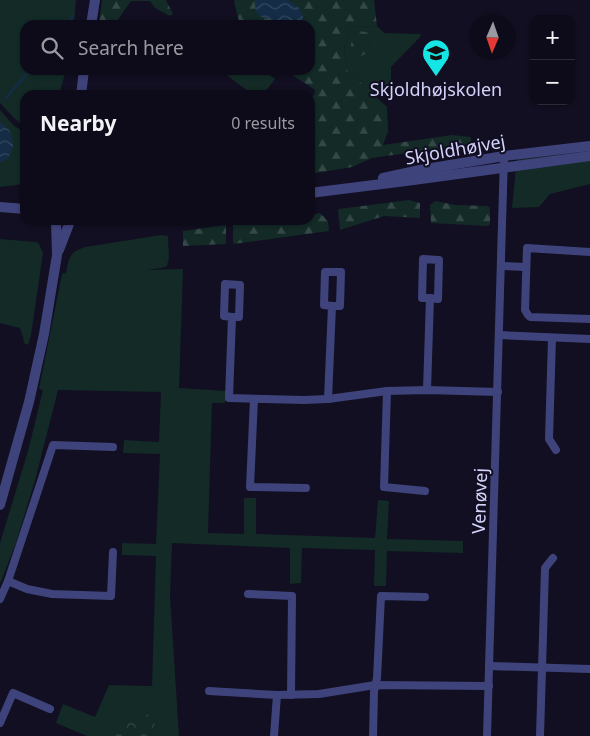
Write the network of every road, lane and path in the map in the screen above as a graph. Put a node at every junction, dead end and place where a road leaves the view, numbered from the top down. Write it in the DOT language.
graph roads {
  1 [pos="95,0"];
  2 [pos="92,20"];
  3 [pos="83,75"];
  4 [pos="82,90"];
  5 [pos="590,146"];
  6 [pos="504,156"];
  7 [pos="590,156"];
  8 [pos="504,168"];
  9 [pos="326,191"];
  10 [pos="315,192"];
  11 [pos="0,207"];
  12 [pos="20,209"];
  13 [pos="56,225"];
  14 [pos="71,225"];
  15 [pos="590,252"];
  16 [pos="56,255"];
  17 [pos="501,266"];
  18 [pos="526,267"];
  19 [pos="430,298"];
  20 [pos="332,306"];
  21 [pos="232,317"];
  22 [pos="590,319"];
  23 [pos="499,335"];
  24 [pos="552,338"];
  25 [pos="590,339"];
  26 [pos="426,390"];
  27 [pos="387,391"];
  28 [pos="498,392"];
  29 [pos="254,399"];
  30 [pos="328,399"];
  31 [pos="113,447"];
  32 [pos="556,450"];
  33 [pos="306,488"];
  34 [pos="425,490"];
  35 [pos="0,505"];
  36 [pos="113,552"];
  37 [pos="553,558"];
  38 [pos="8,581"];
  39 [pos="248,594"];
  40 [pos="425,597"];
  41 [pos="0,599"];
  42 [pos="490,666"];
  43 [pos="542,668"];
  44 [pos="590,669"];
  45 [pos="375,685"];
  46 [pos="489,686"];
  47 [pos="209,691"];
  48 [pos="277,694"];
  49 [pos="291,694"];
  50 [pos="50,709"];
  51 [pos="0,723"];
  52 [pos="274,736"];
  53 [pos="373,736"];
  54 [pos="487,736"];
  55 [pos="540,736"];
  1 -- 2 [label="street"];
  3 -- 4 [label="street"];
  5 -- 6 [label="street, Skjoldhøjvej"];
  6 -- 8 [label="street, Venøvej"];
  6 -- 9 [label="street, Skjoldhøjvej"];
  7 -- 8 [label="street, Skjoldhøjvej"];
  8 -- 9 [label="street, Skjoldhøjvej"];
  8 -- 17 [label="street, Venøvej"];
  9 -- 10 [label="street, Skjoldhøjvej"];
  11 -- 12 [label="street"];
  13 -- 16 [label="street"];
  14 -- 16 [label="street"];
  15 -- 18 [label="street"];
  16 -- 35 [label="street"];
  17 -- 18 [label="street"];
  17 -- 23 [label="street, Venøvej"];
  18 -- 22 [label="street"];
  19 -- 19 [label="street"];
  19 -- 26 [label="street"];
  20 -- 20 [label="street"];
  20 -- 30 [label="street"];
  21 -- 21 [label="street"];
  21 -- 29 [label="street"];
  23 -- 24 [label="street"];
  23 -- 28 [label="street, Venøvej"];
  24 -- 25 [label="street"];
  24 -- 32 [label="street"];
  26 -- 27 [label="street"];
  26 -- 28 [label="street"];
  27 -- 30 [label="street"];
  27 -- 34 [label="street"];
  28 -- 42 [label="street, Venøvej"];
  29 -- 30 [label="street"];
  29 -- 33 [label="street"];
  31 -- 38 [label="street"];
  36 -- 38 [label="street"];
  37 -- 43 [label="street"];
  38 -- 41 [label="street"];
  39 -- 49 [label="street"];
  40 -- 45 [label="street"];
  42 -- 43 [label="street"];
  42 -- 46 [label="street, Venøvej"];
  43 -- 44 [label="street"];
  43 -- 55 [label="street"];
  45 -- 46 [label="street"];
  45 -- 49 [label="street"];
  45 -- 53 [label="street"];
  46 -- 54 [label="street, Venøvej"];
  47 -- 48 [label="street"];
  48 -- 49 [label="street"];
  48 -- 52 [label="street"];
  50 -- 51 [label="street"];
}
